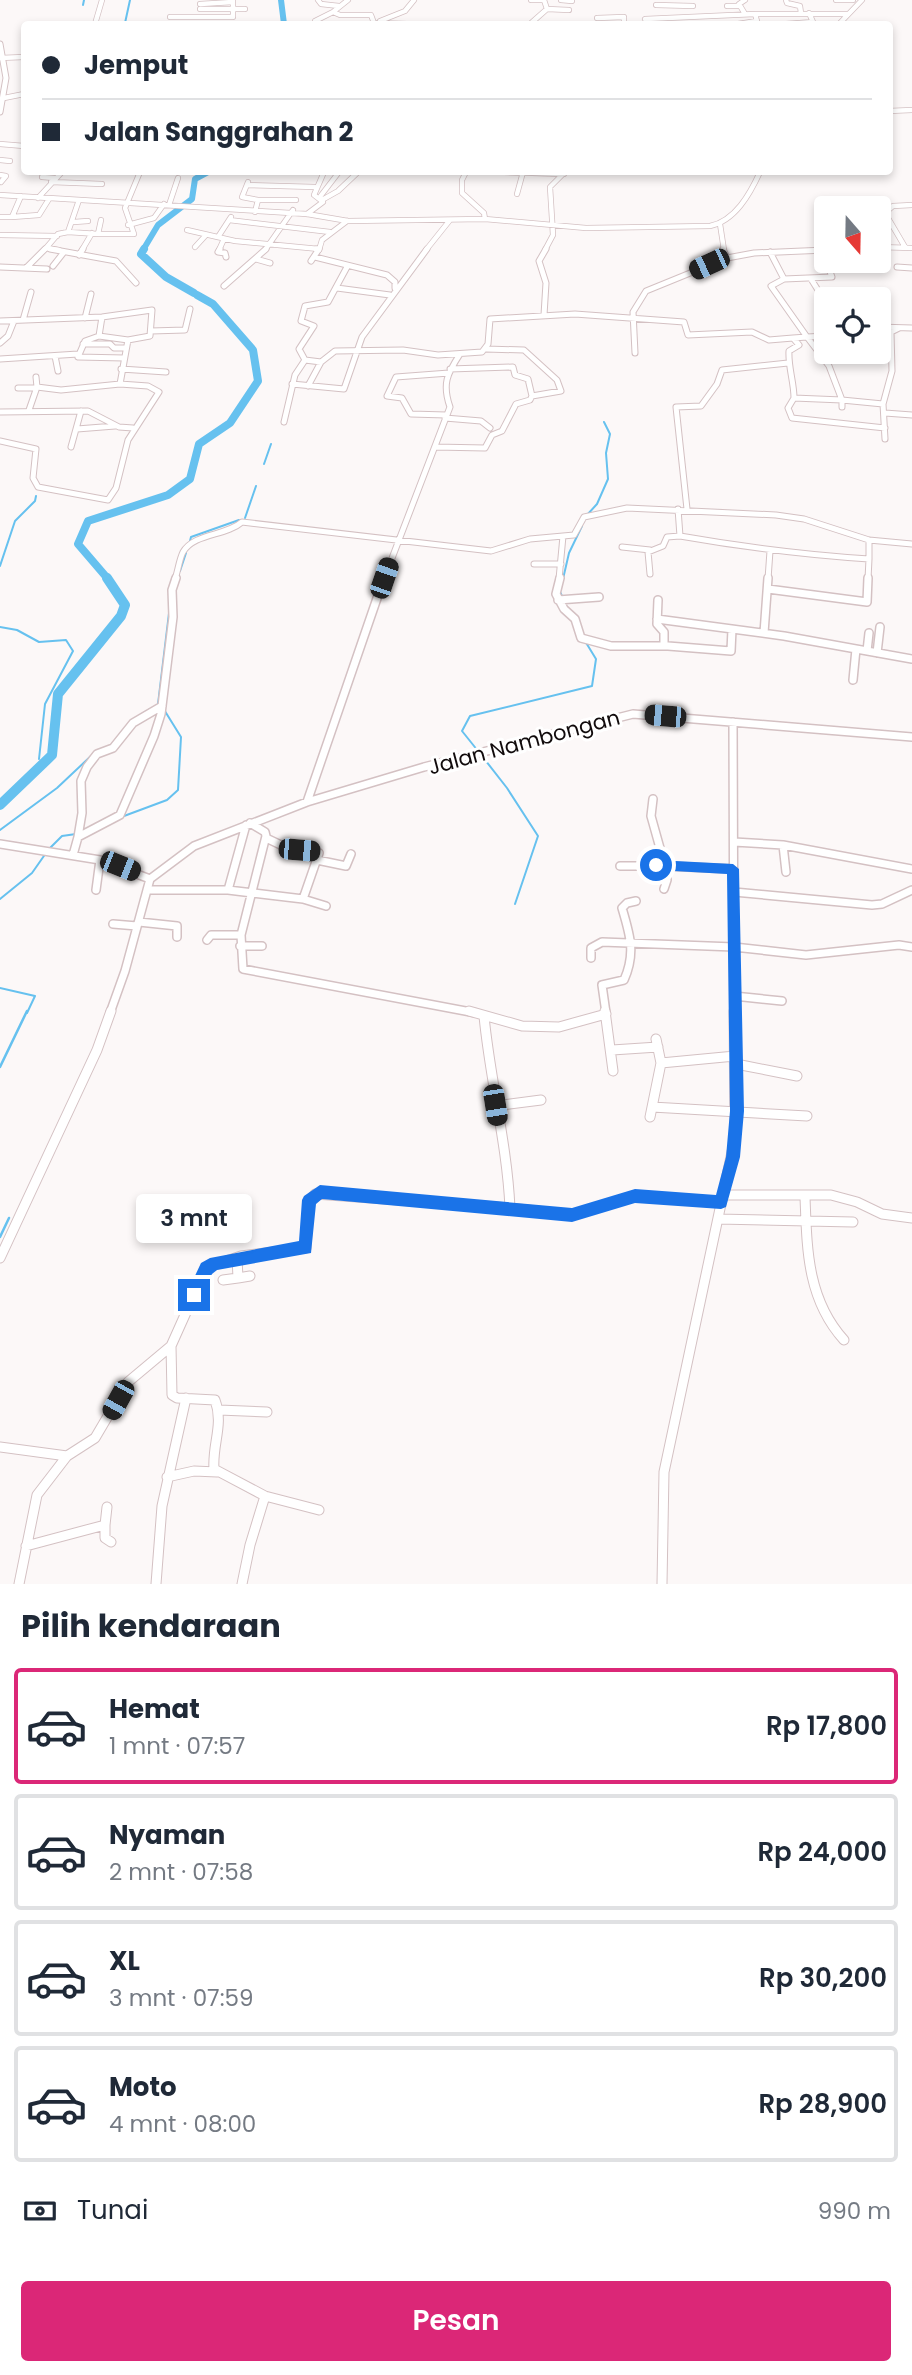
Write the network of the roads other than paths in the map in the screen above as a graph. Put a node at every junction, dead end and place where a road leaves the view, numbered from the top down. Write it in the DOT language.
graph roads {
  1 [pos="102,0"];
  2 [pos="318,0"];
  3 [pos="348,0"];
  4 [pos="414,0"];
  5 [pos="531,0"];
  6 [pos="546,0"];
  7 [pos="561,0"];
  8 [pos="745,0"];
  9 [pos="786,0"];
  10 [pos="835,0"];
  11 [pos="853,0"];
  12 [pos="862,0"];
  13 [pos="233,1"];
  14 [pos="572,1"];
  15 [pos="200,2"];
  16 [pos="656,5"];
  17 [pos="340,6"];
  18 [pos="727,6"];
  19 [pos="740,6"];
  20 [pos="200,9"];
  21 [pos="232,9"];
  22 [pos="245,9"];
  23 [pos="547,9"];
  24 [pos="569,10"];
  25 [pos="172,11"];
  26 [pos="333,12"];
  27 [pos="801,13"];
  28 [pos="809,13"];
  29 [pos="745,14"];
  30 [pos="755,14"];
  31 [pos="848,14"];
  32 [pos="700,16"];
  33 [pos="199,17"];
  34 [pos="170,18"];
  35 [pos="597,18"];
  36 [pos="678,18"];
  37 [pos="96,21"];
  38 [pos="169,21"];
  39 [pos="198,21"];
  40 [pos="315,21"];
  41 [pos="372,21"];
  42 [pos="380,21"];
  43 [pos="533,21"];
  44 [pos="624,21"];
  45 [pos="647,21"];
  46 [pos="680,21"];
  47 [pos="757,21"];
  48 [pos="813,21"];
  49 [pos="842,21"];
  50 [pos="0,44"];
  51 [pos="21,57"];
  52 [pos="2,58"];
  53 [pos="21,95"];
  54 [pos="3,97"];
  55 [pos="17,97"];
  56 [pos="21,100"];
  57 [pos="912,110"];
  58 [pos="893,111"];
  59 [pos="0,112"];
  60 [pos="0,144"];
  61 [pos="21,146"];
  62 [pos="0,160"];
  63 [pos="10,160"];
  64 [pos="0,175"];
  65 [pos="59,175"];
  66 [pos="138,175"];
  67 [pos="322,175"];
  68 [pos="337,175"];
  69 [pos="355,175"];
  70 [pos="464,175"];
  71 [pos="521,175"];
  72 [pos="563,175"];
  73 [pos="759,175"];
  74 [pos="42,177"];
  75 [pos="178,178"];
  76 [pos="53,180"];
  77 [pos="1,182"];
  78 [pos="102,184"];
  79 [pos="315,187"];
  80 [pos="517,194"];
  81 [pos="0,195"];
  82 [pos="20,196"];
  83 [pos="38,198"];
  84 [pos="48,199"];
  85 [pos="320,199"];
  86 [pos="79,200"];
  87 [pos="258,200"];
  88 [pos="296,200"];
  89 [pos="125,201"];
  90 [pos="167,205"];
  91 [pos="271,205"];
  92 [pos="912,205"];
  93 [pos="891,207"];
  94 [pos="235,211"];
  95 [pos="292,211"];
  96 [pos="255,212"];
  97 [pos="269,212"];
  98 [pos="307,214"];
  99 [pos="316,215"];
  100 [pos="12,216"];
  101 [pos="0,217"];
  102 [pos="485,219"];
  103 [pos="101,220"];
  104 [pos="229,220"];
  105 [pos="450,220"];
  106 [pos="88,221"];
  107 [pos="348,221"];
  108 [pos="74,222"];
  109 [pos="720,224"];
  110 [pos="891,224"];
  111 [pos="128,225"];
  112 [pos="554,225"];
  113 [pos="284,226"];
  114 [pos="306,228"];
  115 [pos="187,230"];
  116 [pos="68,232"];
  117 [pos="330,232"];
  118 [pos="95,233"];
  119 [pos="0,235"];
  120 [pos="206,235"];
  121 [pos="57,236"];
  122 [pos="221,238"];
  123 [pos="271,244"];
  124 [pos="195,247"];
  125 [pos="891,247"];
  126 [pos="909,247"];
  127 [pos="46,248"];
  128 [pos="319,249"];
  129 [pos="814,250"];
  130 [pos="64,252"];
  131 [pos="770,252"];
  132 [pos="79,255"];
  133 [pos="226,257"];
  134 [pos="727,258"];
  135 [pos="256,259"];
  136 [pos="271,263"];
  137 [pos="0,267"];
  138 [pos="347,267"];
  139 [pos="897,267"];
  140 [pos="26,268"];
  141 [pos="912,268"];
  142 [pos="832,273"];
  143 [pos="784,279"];
  144 [pos="811,279"];
  145 [pos="136,282"];
  146 [pos="224,286"];
  147 [pos="816,287"];
  148 [pos="337,288"];
  149 [pos="395,289"];
  150 [pos="31,292"];
  151 [pos="91,294"];
  152 [pos="390,295"];
  153 [pos="323,305"];
  154 [pos="190,309"];
  155 [pos="321,312"];
  156 [pos="544,316"];
  157 [pos="102,317"];
  158 [pos="85,318"];
  159 [pos="632,319"];
  160 [pos="23,320"];
  161 [pos="0,321"];
  162 [pos="14,321"];
  163 [pos="891,325"];
  164 [pos="899,328"];
  165 [pos="912,328"];
  166 [pos="152,331"];
  167 [pos="99,336"];
  168 [pos="807,337"];
  169 [pos="814,337"];
  170 [pos="793,338"];
  171 [pos="128,340"];
  172 [pos="0,344"];
  173 [pos="83,344"];
  174 [pos="126,348"];
  175 [pos="486,349"];
  176 [pos="359,351"];
  177 [pos="635,353"];
  178 [pos="78,354"];
  179 [pos="460,354"];
  180 [pos="55,356"];
  181 [pos="124,358"];
  182 [pos="0,359"];
  183 [pos="305,360"];
  184 [pos="321,362"];
  185 [pos="788,363"];
  186 [pos="121,369"];
  187 [pos="450,371"];
  188 [pos="58,372"];
  189 [pos="166,372"];
  190 [pos="36,377"];
  191 [pos="120,384"];
  192 [pos="292,384"];
  193 [pos="309,386"];
  194 [pos="18,388"];
  195 [pos="36,388"];
  196 [pos="532,396"];
  197 [pos="794,398"];
  198 [pos="53,401"];
  199 [pos="842,404"];
  200 [pos="883,404"];
  201 [pos="51,410"];
  202 [pos="29,411"];
  203 [pos="81,411"];
  204 [pos="0,412"];
  205 [pos="885,413"];
  206 [pos="912,415"];
  207 [pos="446,416"];
  208 [pos="284,422"];
  209 [pos="117,426"];
  210 [pos="94,428"];
  211 [pos="133,428"];
  212 [pos="490,428"];
  213 [pos="885,428"];
  214 [pos="77,429"];
  215 [pos="91,438"];
  216 [pos="885,439"];
  217 [pos="0,441"];
  218 [pos="71,447"];
  219 [pos="435,447"];
  220 [pos="678,509"];
  221 [pos="687,509"];
  222 [pos="680,536"];
  223 [pos="563,537"];
  224 [pos="869,540"];
  225 [pos="398,542"];
  226 [pos="912,544"];
  227 [pos="622,547"];
  228 [pos="650,550"];
  229 [pos="770,551"];
  230 [pos="869,559"];
  231 [pos="561,564"];
  232 [pos="534,565"];
  233 [pos="650,575"];
  234 [pos="768,589"];
  235 [pos="599,597"];
  236 [pos="558,600"];
  237 [pos="658,600"];
  238 [pos="657,619"];
  239 [pos="880,628"];
  240 [pos="733,629"];
  241 [pos="764,633"];
  242 [pos="869,633"];
  243 [pos="664,646"];
  244 [pos="856,649"];
  245 [pos="867,651"];
  246 [pos="877,653"];
  247 [pos="912,659"];
  248 [pos="853,680"];
  249 [pos="162,706"];
  250 [pos="733,722"];
  251 [pos="912,737"];
  252 [pos="653,799"];
  253 [pos="307,802"];
  254 [pos="248,824"];
  255 [pos="78,836"];
  256 [pos="266,838"];
  257 [pos="734,842"];
  258 [pos="0,844"];
  259 [pos="783,845"];
  260 [pos="351,854"];
  261 [pos="73,855"];
  262 [pos="100,860"];
  263 [pos="317,860"];
  264 [pos="620,866"];
  265 [pos="665,866"];
  266 [pos="733,869"];
  267 [pos="912,869"];
  268 [pos="786,873"];
  269 [pos="150,879"];
  270 [pos="664,889"];
  271 [pos="96,890"];
  272 [pos="147,890"];
  273 [pos="228,890"];
  274 [pos="912,890"];
  275 [pos="254,892"];
  276 [pos="734,892"];
  277 [pos="303,899"];
  278 [pos="636,901"];
  279 [pos="326,906"];
  280 [pos="113,924"];
  281 [pos="138,924"];
  282 [pos="241,935"];
  283 [pos="177,937"];
  284 [pos="207,940"];
  285 [pos="633,945"];
  286 [pos="240,946"];
  287 [pos="262,946"];
  288 [pos="734,947"];
  289 [pos="912,947"];
  290 [pos="591,958"];
  291 [pos="734,996"];
  292 [pos="782,1002"];
  293 [pos="606,1014"];
  294 [pos="484,1016"];
  295 [pos="612,1051"];
  296 [pos="735,1060"];
  297 [pos="661,1063"];
  298 [pos="614,1070"];
  299 [pos="797,1076"];
  300 [pos="541,1100"];
  301 [pos="495,1105"];
  302 [pos="652,1107"];
  303 [pos="737,1111"];
  304 [pos="807,1116"];
  305 [pos="650,1117"];
  306 [pos="805,1197"];
  307 [pos="723,1198"];
  308 [pos="510,1208"];
  309 [pos="912,1218"];
  310 [pos="718,1219"];
  311 [pos="806,1219"];
  312 [pos="853,1222"];
  313 [pos="0,1258"];
  314 [pos="237,1258"];
  315 [pos="250,1276"];
  316 [pos="238,1278"];
  317 [pos="223,1280"];
  318 [pos="844,1340"];
  319 [pos="171,1346"];
  320 [pos="186,1398"];
  321 [pos="219,1410"];
  322 [pos="267,1412"];
  323 [pos="0,1447"];
  324 [pos="67,1456"];
  325 [pos="217,1472"];
  326 [pos="167,1478"];
  327 [pos="265,1496"];
  328 [pos="107,1507"];
  329 [pos="319,1510"];
  330 [pos="105,1525"];
  331 [pos="111,1542"];
  332 [pos="26,1546"];
  333 [pos="19,1584"];
  334 [pos="156,1584"];
  335 [pos="242,1584"];
  336 [pos="662,1584"];
  1 -- 37 [label="street"];
  2 -- 17 [label="street"];
  3 -- 17 [label="street"];
  4 -- 42 [label="street"];
  5 -- 6 [label="street"];
  6 -- 23 [label="street"];
  7 -- 14 [label="street"];
  8 -- 19 [label="street"];
  9 -- 27 [label="street"];
  10 -- 11 [label="street"];
  12 -- 31 [label="street"];
  13 -- 15 [label="street"];
  13 -- 21 [label="street"];
  15 -- 20 [label="street"];
  16 -- 32 [label="street"];
  17 -- 26 [label="street"];
  18 -- 19 [label="street"];
  19 -- 29 [label="street"];
  20 -- 21 [label="street"];
  20 -- 33 [label="street"];
  21 -- 22 [label="street"];
  21 -- 33 [label="street"];
  23 -- 24 [label="street"];
  23 -- 43 [label="street"];
  25 -- 34 [label="street"];
  26 -- 40 [label="street"];
  26 -- 41 [label="street"];
  27 -- 28 [label="street"];
  27 -- 30 [label="street"];
  28 -- 31 [label="street"];
  28 -- 48 [label="street"];
  29 -- 30 [label="street"];
  29 -- 32 [label="street"];
  30 -- 47 [label="street"];
  31 -- 49 [label="street"];
  32 -- 36 [label="street"];
  33 -- 34 [label="street"];
  33 -- 39 [label="street"];
  34 -- 38 [label="street"];
  35 -- 44 [label="street"];
  36 -- 45 [label="street"];
  36 -- 46 [label="street"];
  50 -- 52 [label="main road"];
  51 -- 52 [label="street"];
  52 -- 54 [label="main road"];
  53 -- 55 [label="street"];
  54 -- 55 [label="street"];
  54 -- 59 [label="main road"];
  55 -- 56 [label="street"];
  57 -- 58 [label="street"];
  60 -- 61 [label="street"];
  62 -- 63 [label="street"];
  64 -- 77 [label="street"];
  65 -- 76 [label="street"];
  66 -- 89 [label="street"];
  67 -- 79 [label="street"];
  68 -- 85 [label="street"];
  69 -- 85 [label="street"];
  70 -- 102 [label="street"];
  71 -- 80 [label="street"];
  72 -- 112 [label="street"];
  73 -- 109 [label="street"];
  74 -- 76 [label="street"];
  75 -- 90 [label="street"];
  76 -- 78 [label="street"];
  76 -- 83 [label="street"];
  79 -- 85 [label="street"];
  79 -- 87 [label="street"];
  81 -- 82 [label="street"];
  82 -- 83 [label="street"];
  82 -- 100 [label="street"];
  83 -- 84 [label="street"];
  84 -- 86 [label="street"];
  84 -- 100 [label="street"];
  85 -- 98 [label="street"];
  86 -- 89 [label="street"];
  86 -- 108 [label="street"];
  87 -- 88 [label="street"];
  87 -- 96 [label="street"];
  89 -- 90 [label="street"];
  89 -- 111 [label="street"];
  90 -- 94 [label="street"];
  90 -- 111 [label="street"];
  91 -- 97 [label="street"];
  92 -- 93 [label="street"];
  94 -- 96 [label="street"];
  94 -- 104 [label="street"];
  95 -- 97 [label="street"];
  95 -- 98 [label="street"];
  95 -- 113 [label="street"];
  96 -- 97 [label="street"];
  98 -- 99 [label="street"];
  99 -- 107 [label="street"];
  99 -- 114 [label="street"];
  100 -- 101 [label="street"];
  102 -- 105 [label="street"];
  102 -- 112 [label="street"];
  103 -- 118 [label="street"];
  104 -- 113 [label="street"];
  104 -- 122 [label="street"];
  105 -- 107 [label="street"];
  105 -- 149 [label="street"];
  106 -- 108 [label="street"];
  107 -- 117 [label="street"];
  108 -- 116 [label="street"];
  109 -- 112 [label="street"];
  109 -- 134 [label="street"];
  110 -- 126 [label="street"];
  111 -- 118 [label="street"];
  112 -- 156 [label="street"];
  113 -- 114 [label="street"];
  113 -- 123 [label="street"];
  114 -- 117 [label="street"];
  115 -- 120 [label="street"];
  116 -- 118 [label="street"];
  116 -- 121 [label="street"];
  117 -- 128 [label="street"];
  118 -- 132 [label="street"];
  119 -- 121 [label="street"];
  120 -- 122 [label="street"];
  120 -- 124 [label="street"];
  121 -- 127 [label="street"];
  122 -- 123 [label="street"];
  122 -- 133 [label="street"];
  123 -- 128 [label="street"];
  123 -- 135 [label="street"];
  125 -- 126 [label="street"];
  127 -- 130 [label="street"];
  127 -- 140 [label="street"];
  128 -- 138 [label="street"];
  129 -- 131 [label="street"];
  130 -- 132 [label="street"];
  130 -- 140 [label="street"];
  131 -- 134 [label="street"];
  131 -- 143 [label="street"];
  132 -- 145 [label="street"];
  134 -- 159 [label="street"];
  135 -- 136 [label="street"];
  135 -- 146 [label="street"];
  137 -- 140 [label="street"];
  138 -- 148 [label="street"];
  138 -- 149 [label="street"];
  139 -- 141 [label="street"];
  142 -- 144 [label="street"];
  143 -- 144 [label="street"];
  143 -- 168 [label="street"];
  144 -- 147 [label="street"];
  148 -- 152 [label="street"];
  148 -- 153 [label="street"];
  149 -- 152 [label="street"];
  150 -- 160 [label="street"];
  151 -- 158 [label="street"];
  152 -- 176 [label="street"];
  153 -- 155 [label="street"];
  153 -- 183 [label="street"];
  154 -- 166 [label="street"];
  156 -- 159 [label="street"];
  156 -- 175 [label="street"];
  157 -- 158 [label="street"];
  157 -- 166 [label="street"];
  157 -- 167 [label="street"];
  158 -- 160 [label="street"];
  159 -- 170 [label="street"];
  159 -- 177 [label="street"];
  160 -- 162 [label="street"];
  161 -- 162 [label="street"];
  162 -- 172 [label="street"];
  163 -- 164 [label="street"];
  164 -- 165 [label="street"];
  164 -- 200 [label="street"];
  166 -- 171 [label="street"];
  167 -- 171 [label="street"];
  167 -- 173 [label="street"];
  168 -- 169 [label="street"];
  168 -- 170 [label="street"];
  168 -- 199 [label="street"];
  170 -- 185 [label="street"];
  171 -- 174 [label="street"];
  173 -- 174 [label="street"];
  173 -- 178 [label="street"];
  174 -- 181 [label="street"];
  175 -- 179 [label="street"];
  175 -- 196 [label="street"];
  176 -- 179 [label="street"];
  176 -- 184 [label="street"];
  176 -- 193 [label="street"];
  178 -- 180 [label="street"];
  178 -- 181 [label="street"];
  179 -- 187 [label="street"];
  180 -- 182 [label="street"];
  180 -- 188 [label="street"];
  181 -- 186 [label="street"];
  183 -- 184 [label="street"];
  183 -- 192 [label="street"];
  184 -- 193 [label="street"];
  185 -- 197 [label="street"];
  185 -- 221 [label="street"];
  186 -- 189 [label="street"];
  186 -- 191 [label="street"];
  187 -- 196 [label="street"];
  187 -- 207 [label="street"];
  187 -- 207 [label="street"];
  190 -- 195 [label="street"];
  191 -- 195 [label="street"];
  191 -- 211 [label="street"];
  192 -- 193 [label="street"];
  192 -- 208 [label="street"];
  194 -- 195 [label="street"];
  195 -- 202 [label="street"];
  196 -- 219 [label="street"];
  197 -- 199 [label="street"];
  197 -- 213 [label="street"];
  198 -- 201 [label="street"];
  199 -- 200 [label="street"];
  200 -- 205 [label="street"];
  201 -- 202 [label="street"];
  201 -- 203 [label="street"];
  202 -- 204 [label="street"];
  203 -- 209 [label="street"];
  203 -- 214 [label="street"];
  205 -- 206 [label="street"];
  205 -- 213 [label="street"];
  207 -- 212 [label="street"];
  207 -- 219 [label="street"];
  209 -- 210 [label="street"];
  209 -- 211 [label="street"];
  210 -- 214 [label="street"];
  210 -- 215 [label="street"];
  211 -- 217 [label="street"];
  213 -- 216 [label="street"];
  214 -- 218 [label="street"];
  219 -- 225 [label="street"];
  220 -- 221 [label="street"];
  220 -- 222 [label="street"];
  220 -- 223 [label="street"];
  221 -- 224 [label="street"];
  222 -- 228 [label="street"];
  222 -- 229 [label="street"];
  223 -- 225 [label="street"];
  223 -- 231 [label="street"];
  224 -- 226 [label="street"];
  224 -- 230 [label="street"];
  225 -- 249 [label="street"];
  225 -- 253 [label="street"];
  227 -- 228 [label="street"];
  228 -- 233 [label="street"];
  229 -- 230 [label="street"];
  229 -- 234 [label="street"];
  230 -- 234 [label="street"];
  231 -- 232 [label="street"];
  231 -- 236 [label="street"];
  234 -- 241 [label="street"];
  235 -- 236 [label="street"];
  236 -- 243 [label="street"];
  237 -- 238 [label="street"];
  238 -- 240 [label="street"];
  238 -- 243 [label="street"];
  239 -- 246 [label="street"];
  240 -- 241 [label="street"];
  240 -- 243 [label="street"];
  241 -- 244 [label="street"];
  242 -- 245 [label="street"];
  244 -- 245 [label="street"];
  244 -- 248 [label="street"];
  245 -- 246 [label="street"];
  246 -- 247 [label="street"];
  249 -- 255 [label="street"];
  249 -- 255 [label="street"];
  250 -- 251 [label="street, Jalan Nambongan"];
  250 -- 253 [label="street, Jalan Nambongan"];
  250 -- 257 [label="street"];
  252 -- 265 [label="street"];
  253 -- 254 [label="street, Jalan Nambongan"];
  254 -- 256 [label="street"];
  254 -- 269 [label="street, Jalan Nambongan"];
  254 -- 273 [label="street"];
  255 -- 261 [label="street"];
  256 -- 263 [label="street"];
  256 -- 275 [label="street"];
  257 -- 259 [label="street"];
  257 -- 266 [label="street"];
  258 -- 261 [label="street"];
  259 -- 267 [label="street"];
  259 -- 268 [label="street"];
  260 -- 263 [label="street"];
  261 -- 262 [label="street"];
  262 -- 269 [label="street"];
  262 -- 271 [label="street"];
  263 -- 277 [label="street"];
  264 -- 265 [label="street"];
  265 -- 266 [label="street"];
  265 -- 270 [label="street"];
  266 -- 276 [label="street"];
  269 -- 272 [label="street"];
  272 -- 273 [label="street"];
  272 -- 281 [label="street"];
  273 -- 275 [label="street"];
  274 -- 276 [label="street"];
  275 -- 277 [label="street"];
  275 -- 282 [label="street"];
  276 -- 288 [label="street"];
  277 -- 279 [label="street"];
  278 -- 285 [label="street"];
  280 -- 281 [label="street"];
  281 -- 283 [label="street"];
  281 -- 313 [label="street"];
  282 -- 284 [label="street"];
  282 -- 286 [label="street"];
  285 -- 288 [label="street"];
  285 -- 290 [label="street"];
  285 -- 293 [label="street"];
  286 -- 287 [label="street"];
  286 -- 294 [label="street"];
  288 -- 289 [label="street"];
  288 -- 291 [label="street"];
  291 -- 292 [label="street"];
  291 -- 296 [label="street"];
  293 -- 294 [label="street"];
  293 -- 295 [label="street"];
  294 -- 301 [label="street"];
  295 -- 297 [label="street"];
  295 -- 298 [label="street"];
  296 -- 297 [label="street"];
  296 -- 299 [label="street"];
  296 -- 303 [label="street"];
  297 -- 302 [label="street"];
  300 -- 301 [label="street"];
  301 -- 308 [label="street"];
  302 -- 303 [label="street"];
  302 -- 305 [label="street"];
  303 -- 304 [label="street"];
  303 -- 307 [label="street"];
  306 -- 307 [label="street"];
  306 -- 309 [label="street"];
  306 -- 311 [label="street"];
  307 -- 308 [label="street"];
  307 -- 310 [label="street"];
  308 -- 314 [label="street"];
  310 -- 311 [label="street"];
  310 -- 336 [label="street"];
  311 -- 312 [label="street"];
  311 -- 318 [label="street"];
  314 -- 316 [label="street"];
  314 -- 319 [label="street"];
  315 -- 316 [label="street"];
  316 -- 317 [label="street"];
  319 -- 320 [label="street"];
  319 -- 324 [label="street"];
  320 -- 321 [label="street"];
  320 -- 326 [label="street"];
  321 -- 322 [label="street"];
  321 -- 325 [label="street"];
  323 -- 324 [label="street"];
  324 -- 332 [label="street"];
  325 -- 326 [label="street"];
  325 -- 327 [label="street"];
  326 -- 334 [label="street"];
  327 -- 329 [label="street"];
  327 -- 335 [label="street"];
  328 -- 330 [label="street"];
  330 -- 331 [label="street"];
  330 -- 332 [label="street"];
  332 -- 333 [label="street"];
}
